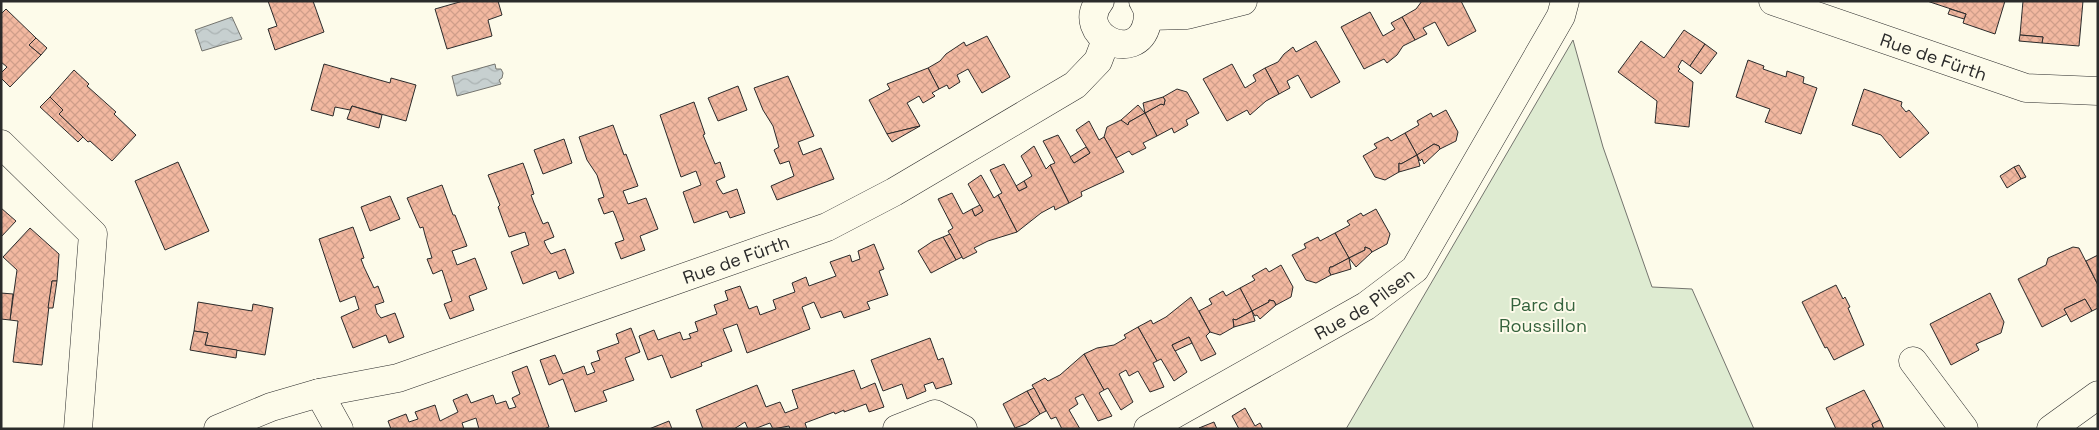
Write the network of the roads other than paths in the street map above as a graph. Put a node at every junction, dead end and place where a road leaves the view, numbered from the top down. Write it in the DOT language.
graph roads {
  1 [pos="1100,1"];
  2 [pos="1243,1"];
  3 [pos="1565,1"];
  4 [pos="1773,1"];
  5 [pos="1146,8"];
  6 [pos="1106,40"];
  7 [pos="2098,91"];
  8 [pos="1,144"];
  9 [pos="1913,361"];
  10 [pos="319,393"];
  11 [pos="2098,395"];
  12 [pos="78,429"];
  13 [pos="218,429"];
  14 [pos="339,429"];
  15 [pos="897,429"];
  16 [pos="963,429"];
  17 [pos="1148,429"];
  18 [pos="1964,429"];
  19 [pos="2051,429"];
  1 -- 6 [label="street"];
  2 -- 5 [label="street"];
  3 -- 17 [label="street, Rue de Pilsen"];
  4 -- 7 [label="street, Rue de Fürth"];
  5 -- 6 [label="street"];
  6 -- 10 [label="street, Rue de Fürth"];
  8 -- 12 [label="street"];
  9 -- 18 [label="street"];
  10 -- 13 [label="street, Rue de Fürth"];
  10 -- 14 [label="street"];
  11 -- 19 [label="street"];
  15 -- 16 [label="street"];
}
